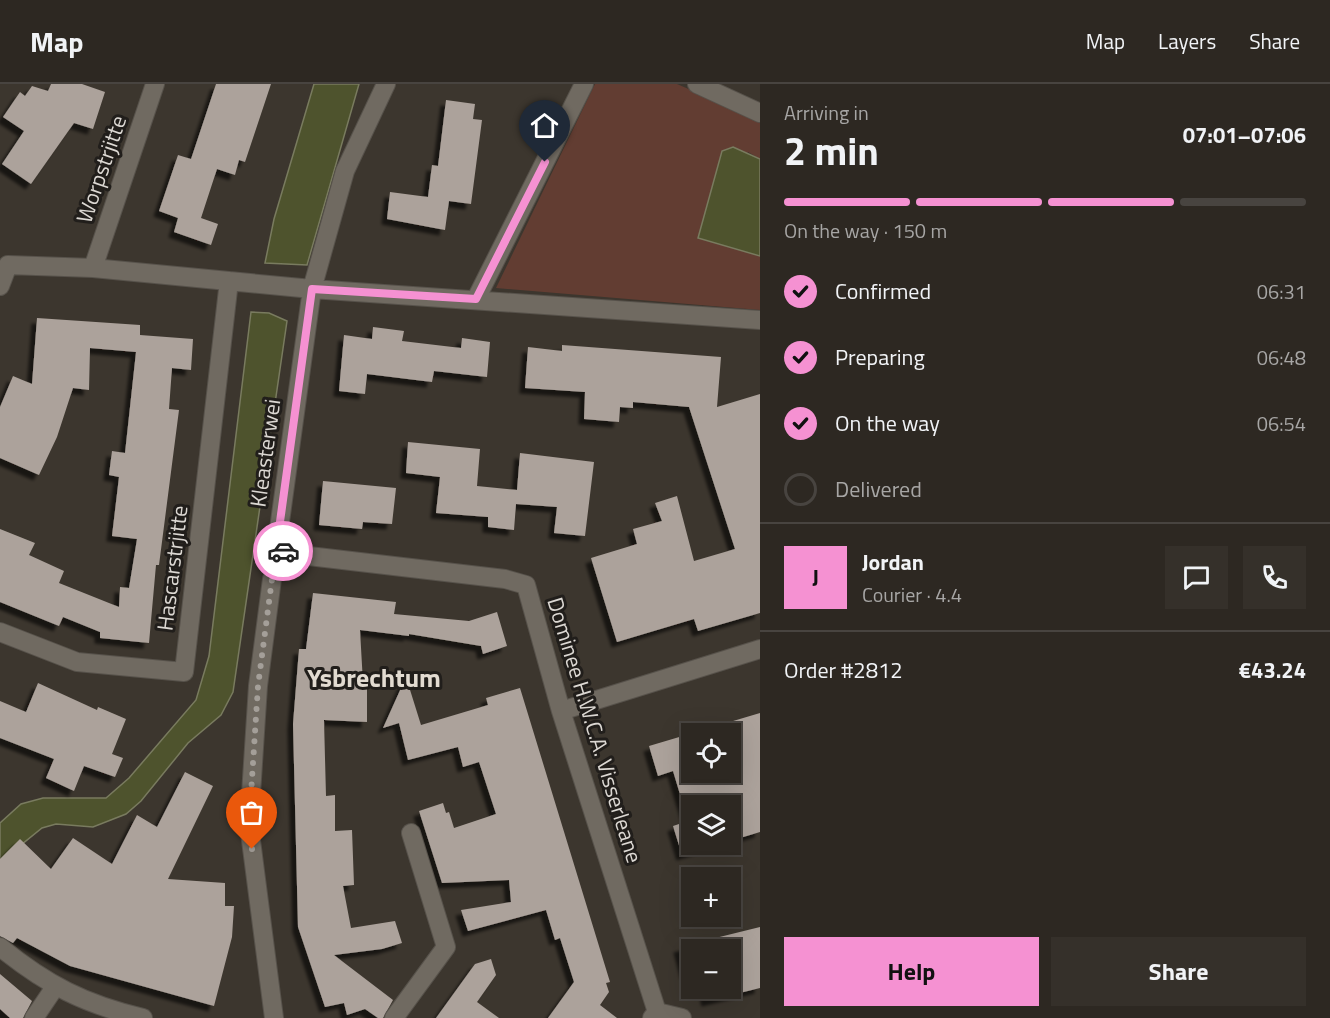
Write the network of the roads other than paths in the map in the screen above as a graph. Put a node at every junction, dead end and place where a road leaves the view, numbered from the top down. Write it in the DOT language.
graph roads {
  1 [pos="155,84"];
  2 [pos="386,84"];
  3 [pos="584,84"];
  4 [pos="697,84"];
  5 [pos="760,113"];
  6 [pos="4,262"];
  7 [pos="93,268"];
  8 [pos="229,281"];
  9 [pos="0,286"];
  10 [pos="312,289"];
  11 [pos="476,299"];
  12 [pos="760,320"];
  13 [pos="283,553"];
  14 [pos="0,632"];
  15 [pos="760,649"];
  16 [pos="561,711"];
  17 [pos="411,833"];
  18 [pos="0,947"];
  19 [pos="55,987"];
  20 [pos="654,1015"];
  21 [pos="34,1018"];
  22 [pos="143,1018"];
  23 [pos="274,1018"];
  24 [pos="394,1018"];
  25 [pos="682,1018"];
  1 -- 7 [label="street, Worpstrjitte"];
  2 -- 10 [label="street, Kleasterwei"];
  3 -- 11 [label="street"];
  4 -- 5 [label="street"];
  6 -- 7 [label="street"];
  6 -- 9 [label="street"];
  7 -- 8 [label="street"];
  8 -- 10 [label="street"];
  8 -- 14 [label="street, Hascarstrjitte"];
  10 -- 11 [label="street"];
  10 -- 13 [label="street, Kleasterwei"];
  11 -- 12 [label="street"];
  13 -- 16 [label="street, Dominee H.W.C.A. Visserleane"];
  13 -- 23 [label="street, Kleasterwei"];
  15 -- 16 [label="street"];
  16 -- 20 [label="street, Dominee H.W.C.A. Visserleane"];
  17 -- 24 [label="street"];
  18 -- 19 [label="street"];
  19 -- 21 [label="street"];
  19 -- 22 [label="street"];
  20 -- 25 [label="street"];
}
